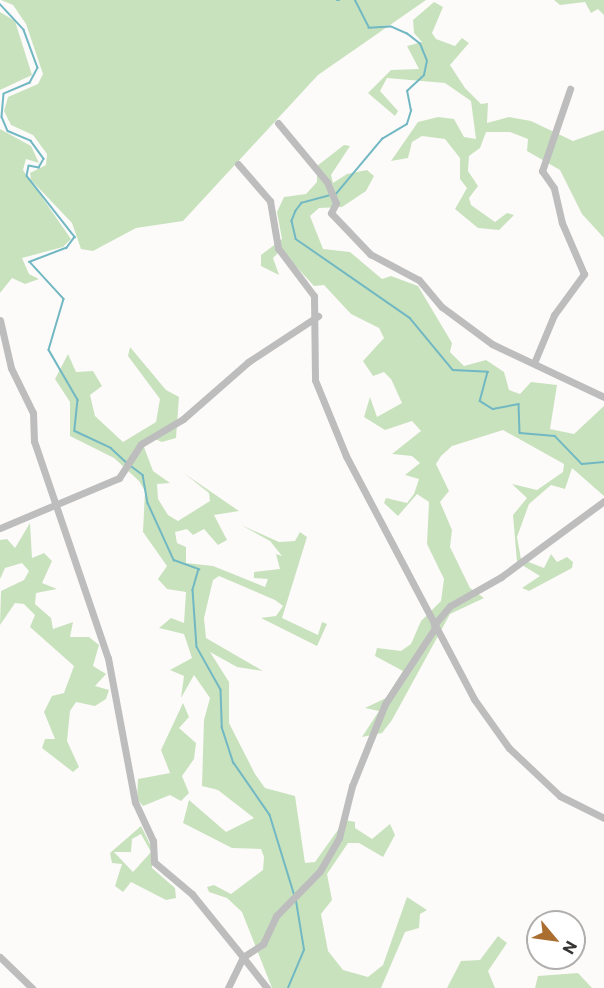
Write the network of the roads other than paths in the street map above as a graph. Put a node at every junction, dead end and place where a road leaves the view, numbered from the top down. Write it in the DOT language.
graph roads {
  1 [pos="570,89"];
  2 [pos="278,123"];
  3 [pos="238,164"];
  4 [pos="318,316"];
  5 [pos="0,320"];
  6 [pos="534,363"];
  7 [pos="604,397"];
  8 [pos="604,501"];
  9 [pos="56,505"];
  10 [pos="0,528"];
  11 [pos="435,627"];
  12 [pos="604,818"];
  13 [pos="0,957"];
  14 [pos="243,957"];
  15 [pos="32,988"];
  16 [pos="228,988"];
  17 [pos="267,988"];
  1 -- 6 [label="street"];
  2 -- 6 [label="street"];
  3 -- 4 [label="street"];
  4 -- 9 [label="street"];
  4 -- 11 [label="street"];
  5 -- 9 [label="street"];
  6 -- 7 [label="street"];
  8 -- 11 [label="street"];
  9 -- 10 [label="street"];
  9 -- 14 [label="street"];
  11 -- 12 [label="street"];
  11 -- 14 [label="street"];
  13 -- 15 [label="street"];
  14 -- 16 [label="street"];
  14 -- 17 [label="street"];
}
